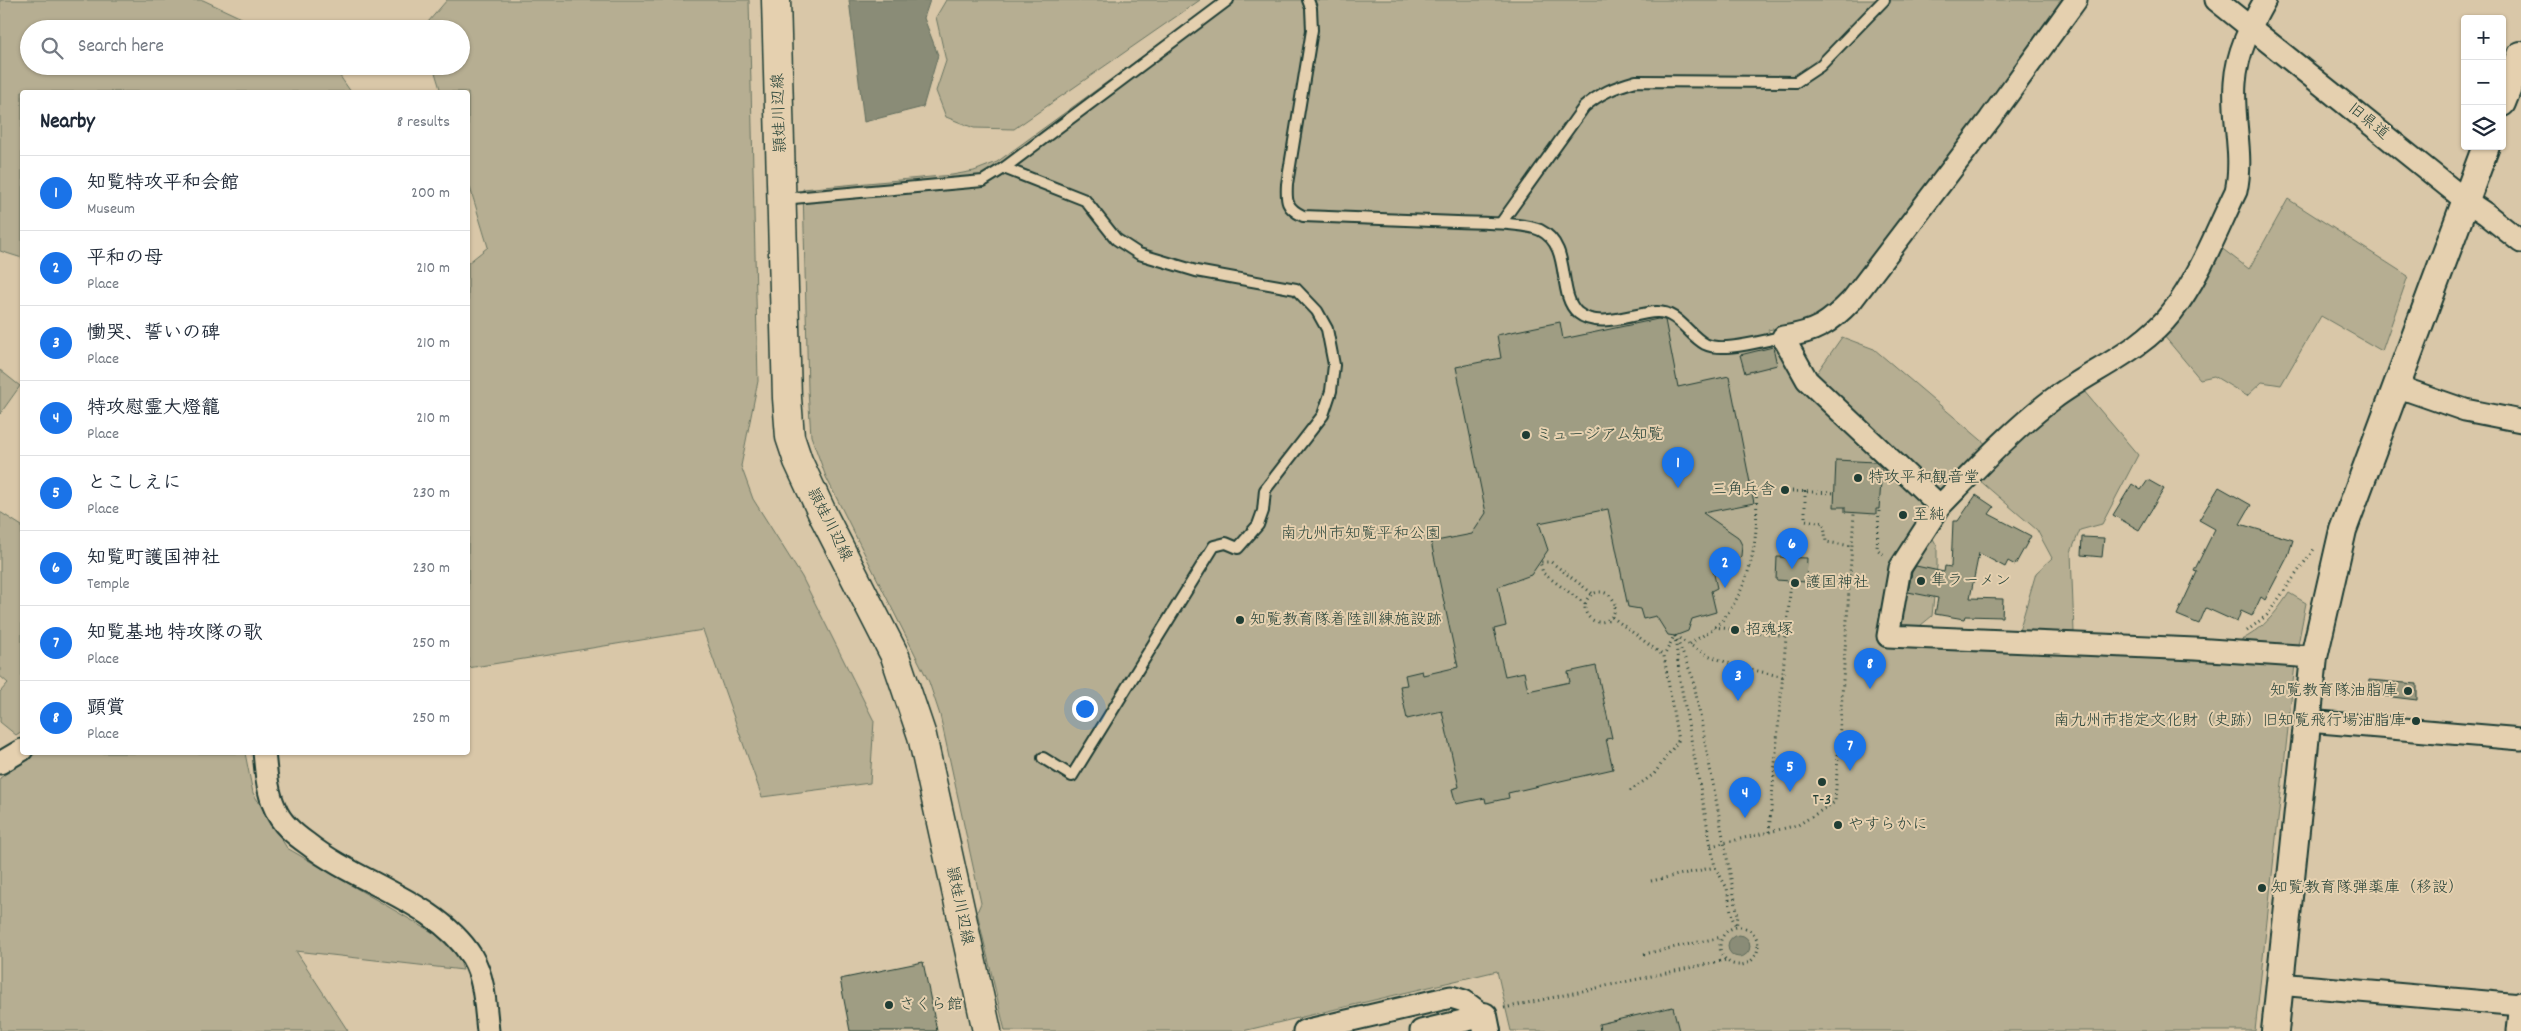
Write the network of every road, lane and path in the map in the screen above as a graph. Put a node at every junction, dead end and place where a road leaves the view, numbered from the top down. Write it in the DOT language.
graph roads {
  1 [pos="776,0"];
  2 [pos="1228,0"];
  3 [pos="1308,0"];
  4 [pos="1884,0"];
  5 [pos="2076,0"];
  6 [pos="2216,0"];
  7 [pos="2265,0"];
  8 [pos="2250,27"];
  9 [pos="2521,55"];
  10 [pos="2506,93"];
  11 [pos="2484,150"];
  12 [pos="1004,168"];
  13 [pos="782,199"];
  14 [pos="2465,200"];
  15 [pos="1500,224"];
  16 [pos="2521,242"];
  17 [pos="1783,337"];
  18 [pos="2396,386"];
  19 [pos="2521,421"];
  20 [pos="1776,490"];
  21 [pos="1794,491"];
  22 [pos="1805,491"];
  23 [pos="1834,493"];
  24 [pos="1940,506"];
  25 [pos="1879,512"];
  26 [pos="1854,514"];
  27 [pos="2318,544"];
  28 [pos="1852,546"];
  29 [pos="1900,568"];
  30 [pos="1791,581"];
  31 [pos="1593,594"];
  32 [pos="1585,604"];
  33 [pos="1612,617"];
  34 [pos="1713,627"];
  35 [pos="1675,636"];
  36 [pos="1788,636"];
  37 [pos="2239,636"];
  38 [pos="1690,644"];
  39 [pos="1664,656"];
  40 [pos="2314,657"];
  41 [pos="1784,677"];
  42 [pos="2308,721"];
  43 [pos="2521,739"];
  44 [pos="20,751"];
  45 [pos="264,755"];
  46 [pos="1042,758"];
  47 [pos="0,763"];
  48 [pos="1630,791"];
  49 [pos="1769,832"];
  50 [pos="1724,843"];
  51 [pos="1711,846"];
  52 [pos="1715,867"];
  53 [pos="1650,881"];
  54 [pos="1736,927"];
  55 [pos="1722,937"];
  56 [pos="1644,954"];
  57 [pos="1726,960"];
  58 [pos="2279,984"];
  59 [pos="2521,1004"];
  60 [pos="1486,1024"];
  61 [pos="488,1031"];
  62 [pos="987,1031"];
  63 [pos="1304,1031"];
  64 [pos="1421,1031"];
  65 [pos="2275,1031"];
  66 [pos="2518,1031"];
  1 -- 13 [label="main road, 頴娃川辺線"];
  2 -- 12 [label="lane"];
  3 -- 15 [label="lane"];
  4 -- 15 [label="lane"];
  5 -- 17 [label="street"];
  6 -- 8 [label="street, 旧県道"];
  7 -- 8 [label="street"];
  8 -- 14 [label="street, 旧県道"];
  8 -- 24 [label="street"];
  9 -- 10 [label="street"];
  11 -- 14 [label="street"];
  12 -- 13 [label="lane"];
  12 -- 46 [label="lane"];
  13 -- 62 [label="main road, 頴娃川辺線"];
  14 -- 16 [label="street, 旧県道"];
  14 -- 18 [label="street"];
  15 -- 17 [label="lane"];
  17 -- 24 [label="street"];
  18 -- 19 [label="street"];
  18 -- 40 [label="street"];
  20 -- 34 [label="path"];
  21 -- 22 [label="path"];
  22 -- 23 [label="path"];
  22 -- 28 [label="path"];
  24 -- 29 [label="street"];
  25 -- 29 [label="path"];
  26 -- 28 [label="path"];
  27 -- 37 [label="path"];
  28 -- 49 [label="path"];
  29 -- 40 [label="street"];
  30 -- 36 [label="path"];
  31 -- 32 [label="path"];
  31 -- 32 [label="path"];
  31 -- 33 [label="path"];
  32 -- 33 [label="path"];
  33 -- 39 [label="path"];
  34 -- 36 [label="path"];
  34 -- 38 [label="path"];
  35 -- 38 [label="path"];
  35 -- 39 [label="path"];
  35 -- 50 [label="path"];
  35 -- 51 [label="path"];
  36 -- 41 [label="path"];
  38 -- 41 [label="path"];
  39 -- 48 [label="path"];
  40 -- 42 [label="street"];
  41 -- 49 [label="path"];
  42 -- 43 [label="street"];
  42 -- 58 [label="street"];
  44 -- 47 [label="street"];
  45 -- 61 [label="street"];
  49 -- 50 [label="path"];
  50 -- 51 [label="path"];
  50 -- 54 [label="path"];
  51 -- 52 [label="path"];
  52 -- 53 [label="path"];
  52 -- 54 [label="path"];
  54 -- 55 [label="path"];
  54 -- 57 [label="path"];
  55 -- 56 [label="path"];
  55 -- 57 [label="path"];
  57 -- 60 [label="path"];
  58 -- 59 [label="street"];
  58 -- 65 [label="street"];
  59 -- 66 [label="street"];
  60 -- 63 [label="street"];
  60 -- 64 [label="street"];
}
